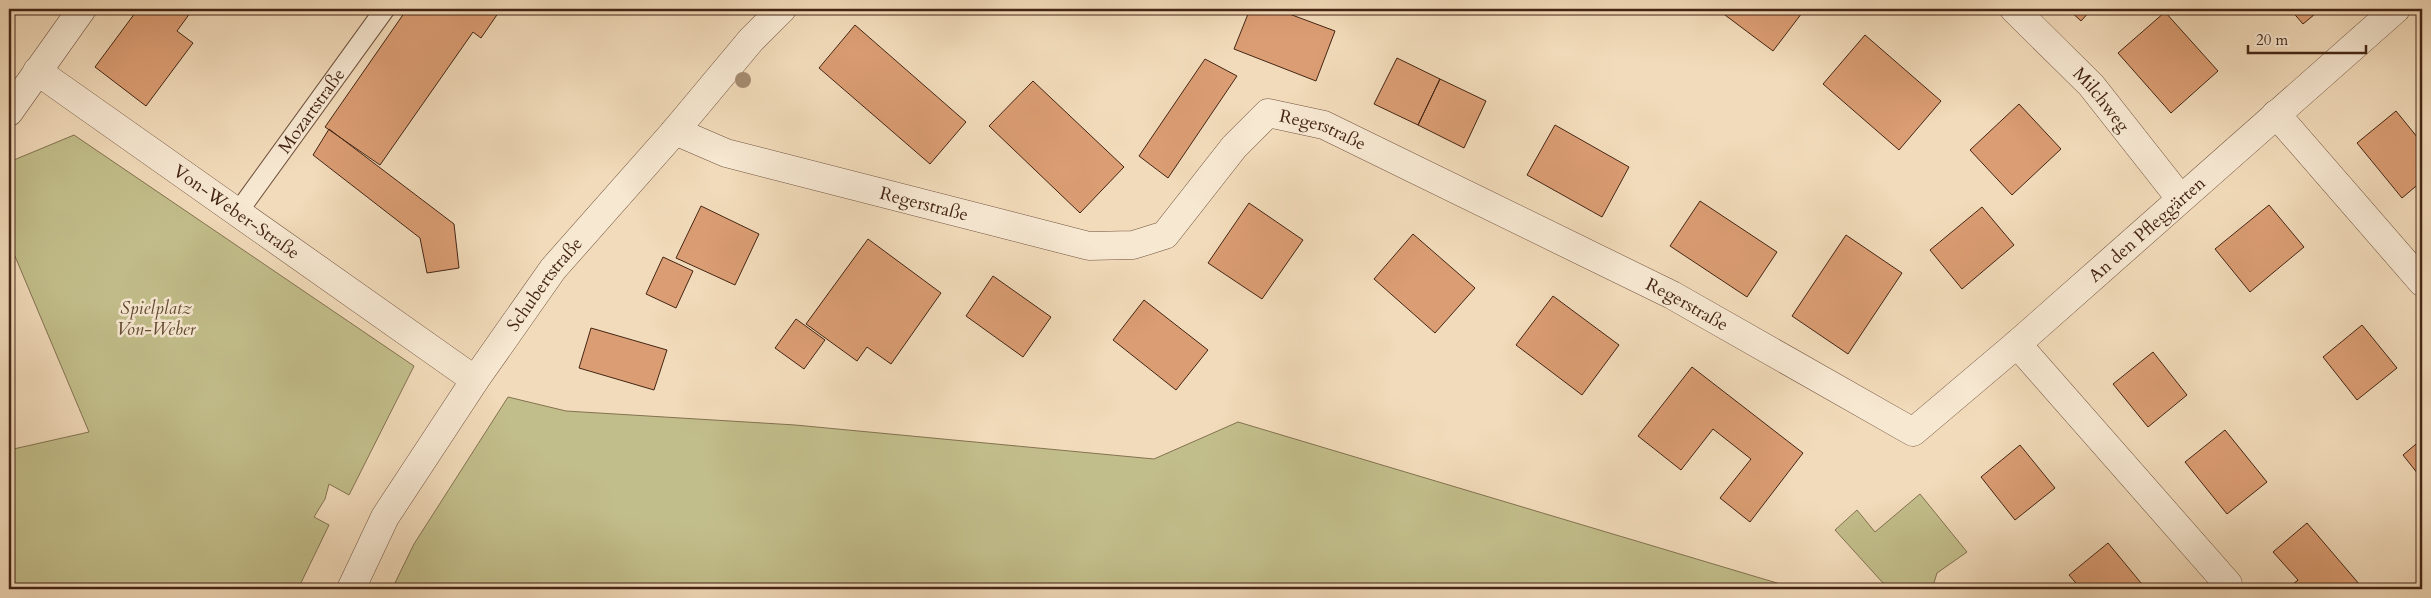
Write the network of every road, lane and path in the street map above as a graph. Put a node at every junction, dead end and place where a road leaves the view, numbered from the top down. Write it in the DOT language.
graph roads {
  1 [pos="82,9"];
  2 [pos="385,9"];
  3 [pos="782,9"];
  4 [pos="2014,9"];
  5 [pos="2396,9"];
  6 [pos="37,72"];
  7 [pos="9,112"];
  8 [pos="2276,114"];
  9 [pos="675,131"];
  10 [pos="2180,198"];
  11 [pos="238,212"];
  12 [pos="2422,282"];
  13 [pos="2017,344"];
  14 [pos="475,380"];
  15 [pos="1913,432"];
  16 [pos="2228,584"];
  17 [pos="351,589"];
  1 -- 6 [label="street"];
  2 -- 11 [label="lane, Mozartstraße"];
  3 -- 9 [label="street, Schubertstraße"];
  4 -- 10 [label="street, Milchweg"];
  5 -- 8 [label="street, An den Pfleggärten"];
  6 -- 7 [label="street"];
  6 -- 11 [label="street, Von-Weber-Straße"];
  8 -- 10 [label="street, An den Pfleggärten"];
  8 -- 12 [label="street"];
  9 -- 14 [label="street, Schubertstraße"];
  9 -- 15 [label="street, Regerstraße"];
  10 -- 13 [label="street, An den Pfleggärten"];
  11 -- 14 [label="street, Von-Weber-Straße"];
  13 -- 15 [label="street, An den Pfleggärten"];
  13 -- 16 [label="street"];
  14 -- 17 [label="street, Schubertstraße"];
}
